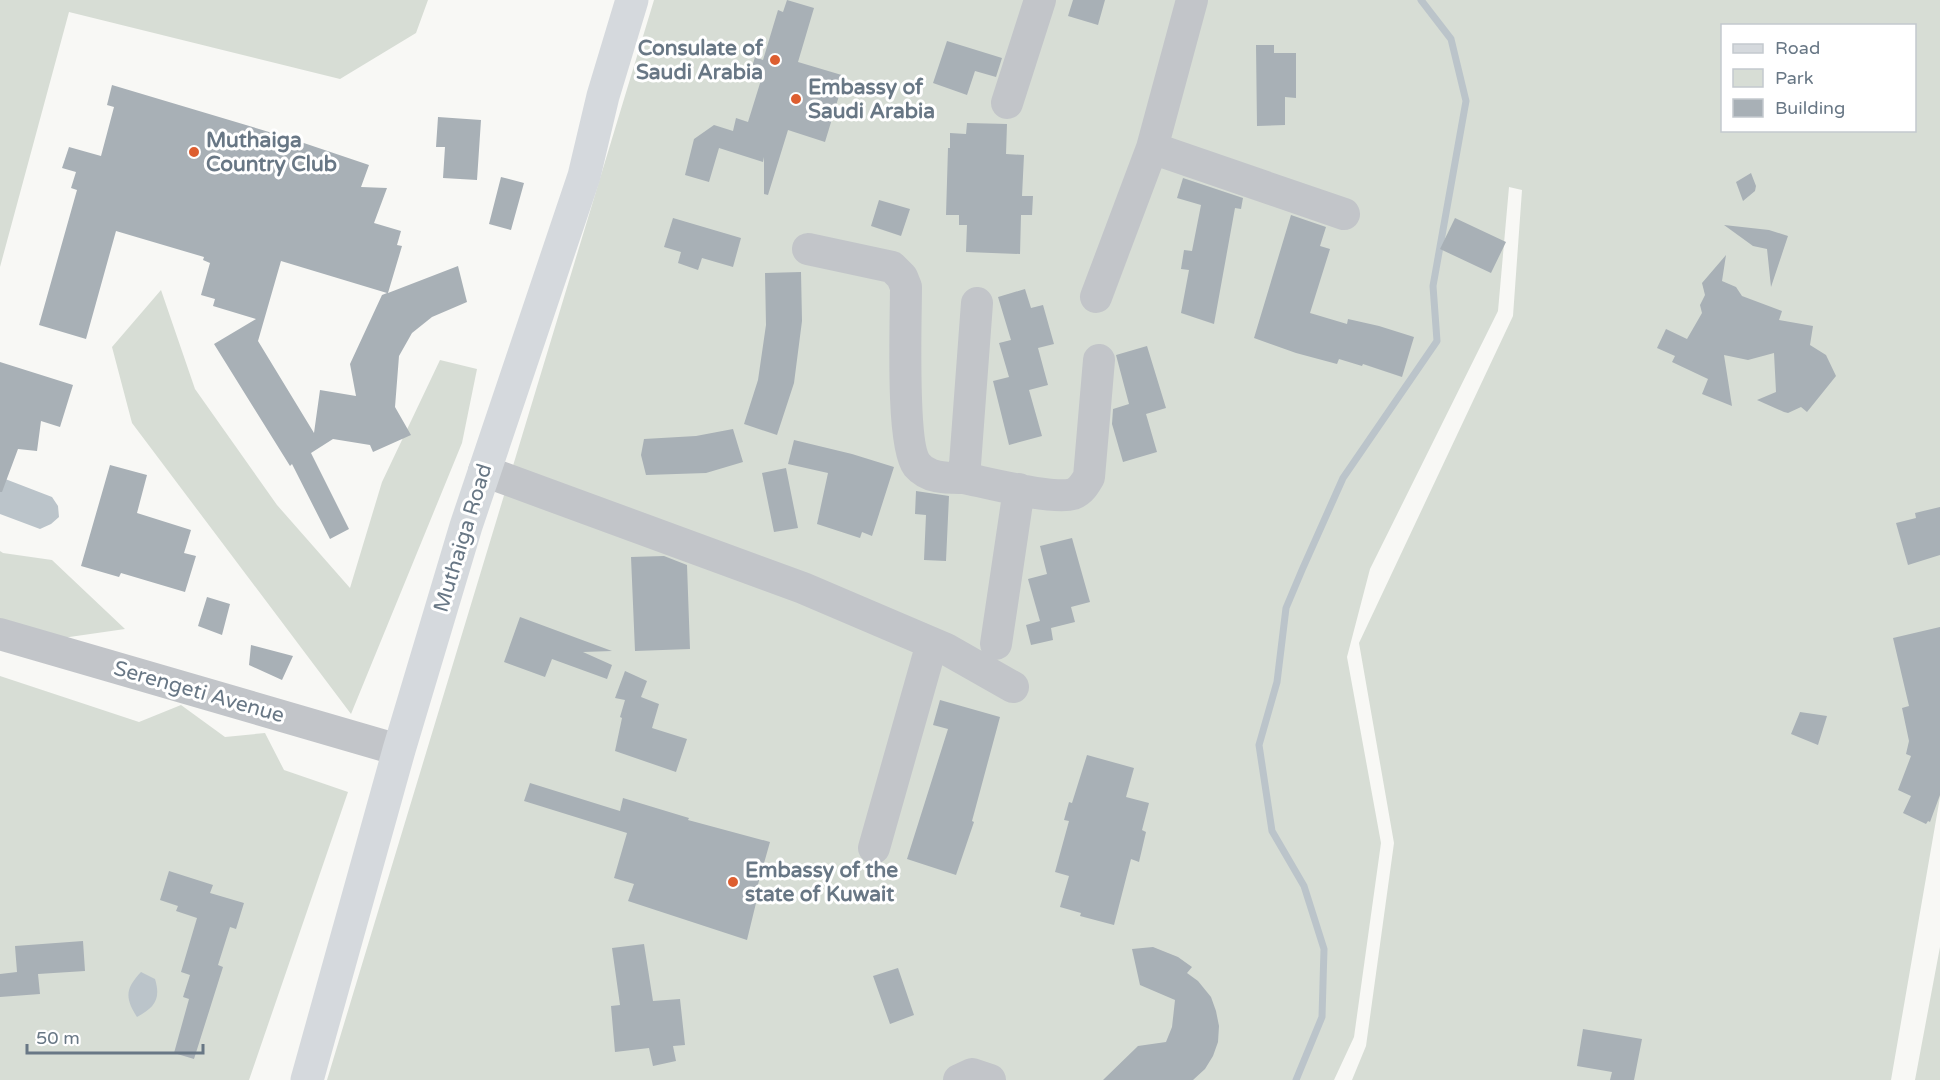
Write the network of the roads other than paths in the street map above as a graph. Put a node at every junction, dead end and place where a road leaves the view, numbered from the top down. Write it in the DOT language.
graph roads {
  1 [pos="632,0"];
  2 [pos="1040,0"];
  3 [pos="1192,0"];
  4 [pos="1007,103"];
  5 [pos="1152,148"];
  6 [pos="1344,214"];
  7 [pos="808,249"];
  8 [pos="1096,297"];
  9 [pos="976,303"];
  10 [pos="1099,360"];
  11 [pos="484,471"];
  12 [pos="964,478"];
  13 [pos="1019,489"];
  14 [pos="0,634"];
  15 [pos="932,643"];
  16 [pos="996,644"];
  17 [pos="1013,687"];
  18 [pos="399,750"];
  19 [pos="874,848"];
  20 [pos="307,1080"];
  21 [pos="958,1080"];
  22 [pos="990,1080"];
  1 -- 11 [label="main road, Muthaiga Road"];
  2 -- 4 [label="street"];
  3 -- 5 [label="street"];
  5 -- 6 [label="street"];
  5 -- 8 [label="street"];
  7 -- 12 [label="street"];
  9 -- 12 [label="street"];
  10 -- 13 [label="street"];
  11 -- 15 [label="street"];
  11 -- 18 [label="main road, Muthaiga Road"];
  12 -- 13 [label="street"];
  13 -- 16 [label="street"];
  14 -- 18 [label="street, Serengeti Avenue"];
  15 -- 17 [label="street"];
  15 -- 19 [label="street"];
  18 -- 20 [label="main road, Muthaiga Road"];
  21 -- 22 [label="street"];
}
